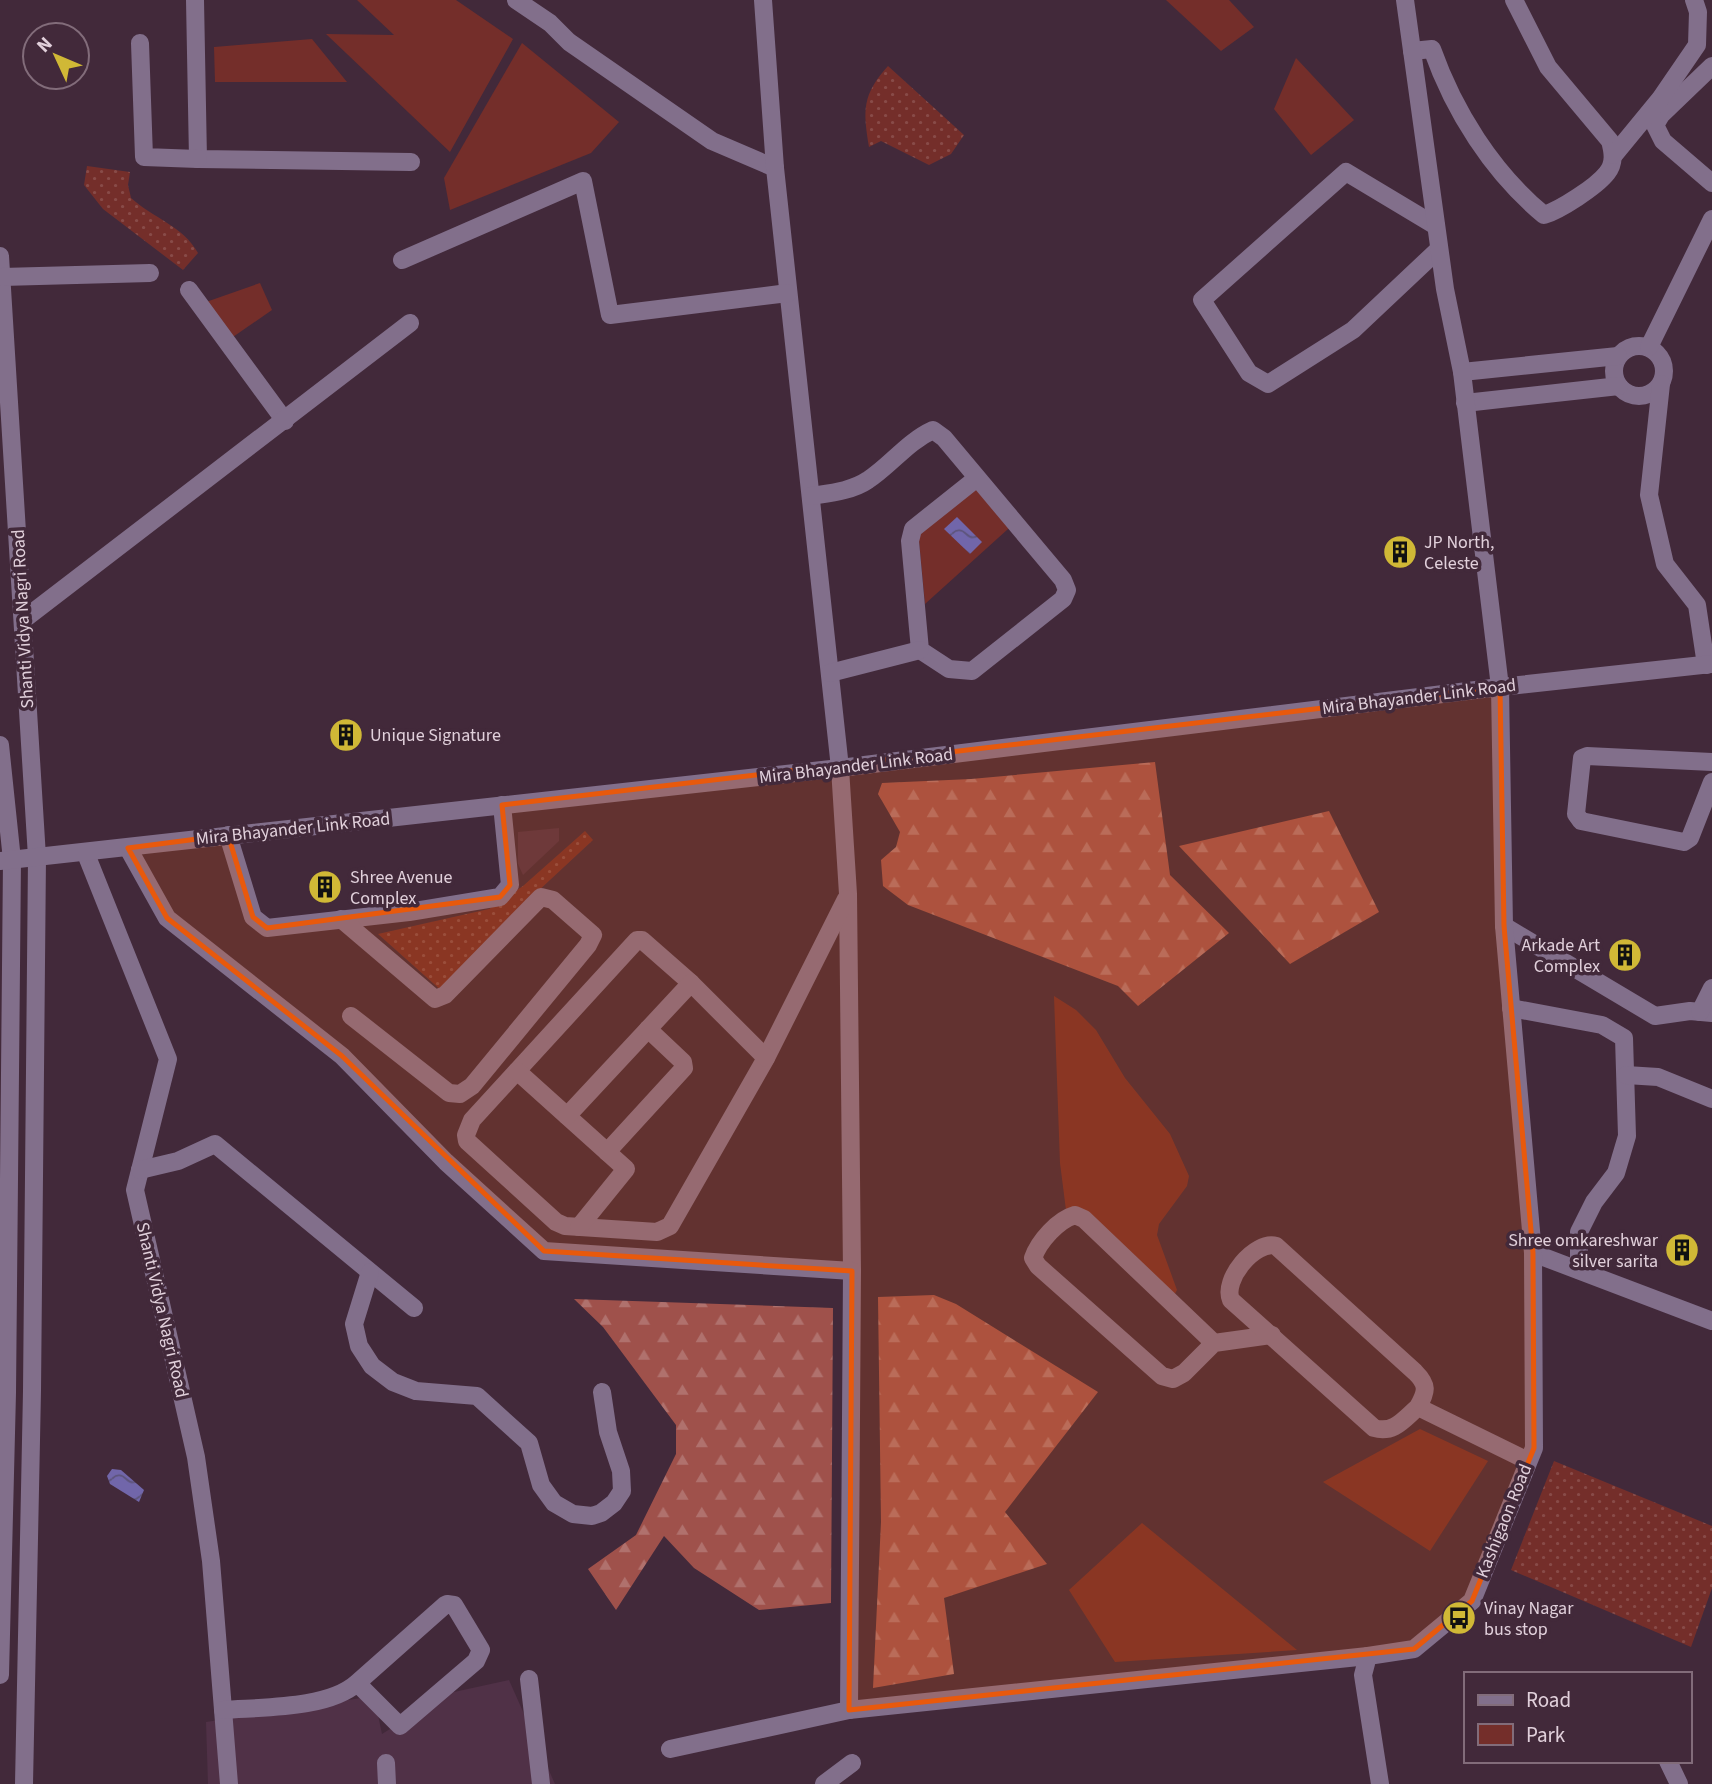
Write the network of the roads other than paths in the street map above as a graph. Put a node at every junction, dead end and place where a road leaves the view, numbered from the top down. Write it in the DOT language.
graph roads {
  1 [pos="195,0"];
  2 [pos="516,0"];
  3 [pos="763,0"];
  4 [pos="1405,0"];
  5 [pos="1514,0"];
  6 [pos="1694,0"];
  7 [pos="140,43"];
  8 [pos="1412,51"];
  9 [pos="1712,66"];
  10 [pos="1614,155"];
  11 [pos="198,159"];
  12 [pos="411,162"];
  13 [pos="775,168"];
  14 [pos="1712,183"];
  15 [pos="1712,219"];
  16 [pos="1436,226"];
  17 [pos="1439,249"];
  18 [pos="0,256"];
  19 [pos="402,260"];
  20 [pos="150,273"];
  21 [pos="2,277"];
  22 [pos="189,290"];
  23 [pos="788,293"];
  24 [pos="410,323"];
  25 [pos="1649,347"];
  26 [pos="1618,356"];
  27 [pos="1462,372"];
  28 [pos="1661,384"];
  29 [pos="1619,386"];
  30 [pos="1465,403"];
  31 [pos="285,421"];
  32 [pos="977,478"];
  33 [pos="811,496"];
  34 [pos="23,620"];
  35 [pos="920,650"];
  36 [pos="1709,665"];
  37 [pos="830,673"];
  38 [pos="1500,687"];
  39 [pos="0,745"];
  40 [pos="1712,762"];
  41 [pos="840,768"];
  42 [pos="1712,782"];
  43 [pos="502,805"];
  44 [pos="228,835"];
  45 [pos="128,848"];
  46 [pos="86,854"];
  47 [pos="37,857"];
  48 [pos="6,860"];
  49 [pos="848,894"];
  50 [pos="341,919"];
  51 [pos="1504,926"];
  52 [pos="36,971"];
  53 [pos="11,972"];
  54 [pos="691,983"];
  55 [pos="1712,988"];
  56 [pos="1511,1008"];
  57 [pos="1706,1013"];
  58 [pos="351,1016"];
  59 [pos="649,1029"];
  60 [pos="766,1058"];
  61 [pos="517,1071"];
  62 [pos="1626,1074"];
  63 [pos="35,1077"];
  64 [pos="10,1080"];
  65 [pos="1712,1099"];
  66 [pos="567,1116"];
  67 [pos="607,1152"];
  68 [pos="140,1170"];
  69 [pos="579,1227"];
  70 [pos="1533,1253"];
  71 [pos="1579,1270"];
  72 [pos="852,1271"];
  73 [pos="370,1272"];
  74 [pos="414,1308"];
  75 [pos="1712,1321"];
  76 [pos="1272,1335"];
  77 [pos="1214,1343"];
  78 [pos="32,1391"];
  79 [pos="602,1392"];
  80 [pos="4,1394"];
  81 [pos="1418,1407"];
  82 [pos="1528,1461"];
  83 [pos="1367,1656"];
  84 [pos="0,1675"];
  85 [pos="529,1679"];
  86 [pos="357,1683"];
  87 [pos="223,1710"];
  88 [pos="849,1710"];
  89 [pos="670,1749"];
  90 [pos="386,1763"];
  91 [pos="852,1763"];
  92 [pos="1669,1763"];
  93 [pos="24,1784"];
  94 [pos="229,1784"];
  95 [pos="387,1784"];
  96 [pos="541,1784"];
  97 [pos="824,1784"];
  98 [pos="1380,1784"];
  99 [pos="1679,1784"];
  1 -- 11 [label="street"];
  2 -- 13 [label="street"];
  3 -- 13 [label="street"];
  4 -- 8 [label="street, Kashigaon Road"];
  5 -- 10 [label="street"];
  6 -- 10 [label="street"];
  7 -- 11 [label="street"];
  8 -- 10 [label="street"];
  8 -- 16 [label="street, Kashigaon Road"];
  9 -- 14 [label="street"];
  11 -- 12 [label="street"];
  13 -- 23 [label="street"];
  15 -- 25 [label="street"];
  16 -- 17 [label="street, Kashigaon Road"];
  16 -- 17 [label="street"];
  17 -- 27 [label="street, Kashigaon Road"];
  18 -- 21 [label="street, Shanti Vidya Nagri Road"];
  19 -- 23 [label="street"];
  20 -- 21 [label="street"];
  21 -- 34 [label="street, Shanti Vidya Nagri Road"];
  22 -- 31 [label="street"];
  23 -- 33 [label="street"];
  24 -- 31 [label="street"];
  25 -- 26 [label="street"];
  25 -- 28 [label="street"];
  26 -- 27 [label="street"];
  26 -- 29 [label="street"];
  27 -- 30 [label="street, Kashigaon Road"];
  28 -- 29 [label="street"];
  28 -- 36 [label="street"];
  29 -- 30 [label="street"];
  30 -- 38 [label="street, Kashigaon Road"];
  31 -- 34 [label="street"];
  32 -- 33 [label="street"];
  32 -- 35 [label="street"];
  32 -- 35 [label="street"];
  33 -- 37 [label="street"];
  34 -- 47 [label="street, Shanti Vidya Nagri Road"];
  35 -- 37 [label="street"];
  36 -- 38 [label="street, Mira Bhayander Link Road"];
  37 -- 41 [label="street"];
  38 -- 41 [label="street, Mira Bhayander Link Road"];
  38 -- 51 [label="street, Kashigaon Road"];
  39 -- 48 [label="street"];
  40 -- 42 [label="street"];
  41 -- 43 [label="street, Mira Bhayander Link Road"];
  41 -- 49 [label="street"];
  43 -- 44 [label="street, Mira Bhayander Link Road"];
  43 -- 50 [label="street"];
  44 -- 45 [label="street, Mira Bhayander Link Road"];
  44 -- 50 [label="street"];
  45 -- 46 [label="street, Mira Bhayander Link Road"];
  45 -- 72 [label="street"];
  46 -- 47 [label="street, Mira Bhayander Link Road"];
  46 -- 68 [label="street, Shanti Vidya Nagri Road"];
  47 -- 48 [label="street, Mira Bhayander Link Road"];
  47 -- 52 [label="street, Shanti Vidya Nagri Road"];
  48 -- 53 [label="street"];
  49 -- 60 [label="street"];
  49 -- 72 [label="street"];
  50 -- 58 [label="street"];
  51 -- 56 [label="street, Kashigaon Road"];
  51 -- 57 [label="street"];
  52 -- 53 [label="street"];
  52 -- 63 [label="street, Shanti Vidya Nagri Road"];
  53 -- 64 [label="street"];
  54 -- 59 [label="street"];
  54 -- 60 [label="street"];
  54 -- 61 [label="street"];
  55 -- 57 [label="street"];
  56 -- 62 [label="street"];
  56 -- 70 [label="street, Kashigaon Road"];
  59 -- 66 [label="street"];
  59 -- 67 [label="street"];
  60 -- 69 [label="street"];
  61 -- 66 [label="street"];
  61 -- 69 [label="street"];
  62 -- 65 [label="street"];
  62 -- 71 [label="street"];
  63 -- 64 [label="street"];
  63 -- 78 [label="street, Shanti Vidya Nagri Road"];
  64 -- 80 [label="street"];
  66 -- 67 [label="street"];
  67 -- 69 [label="street"];
  68 -- 73 [label="street"];
  68 -- 87 [label="street, Shanti Vidya Nagri Road"];
  70 -- 71 [label="street"];
  70 -- 82 [label="street, Kashigaon Road"];
  71 -- 75 [label="street"];
  72 -- 88 [label="street"];
  73 -- 74 [label="street"];
  73 -- 79 [label="street"];
  76 -- 77 [label="street"];
  76 -- 81 [label="street"];
  76 -- 81 [label="street"];
  77 -- 77 [label="street"];
  78 -- 80 [label="street"];
  78 -- 93 [label="street, Shanti Vidya Nagri Road"];
  80 -- 84 [label="street"];
  81 -- 82 [label="street"];
  82 -- 83 [label="street, Kashigaon Road"];
  83 -- 88 [label="street, Kashigaon Road"];
  83 -- 98 [label="street"];
  85 -- 96 [label="street"];
  86 -- 86 [label="street"];
  86 -- 87 [label="street"];
  87 -- 94 [label="street, Shanti Vidya Nagri Road"];
  88 -- 89 [label="street, Kashigaon Road"];
  90 -- 95 [label="street"];
  91 -- 97 [label="street"];
  92 -- 99 [label="street"];
}
